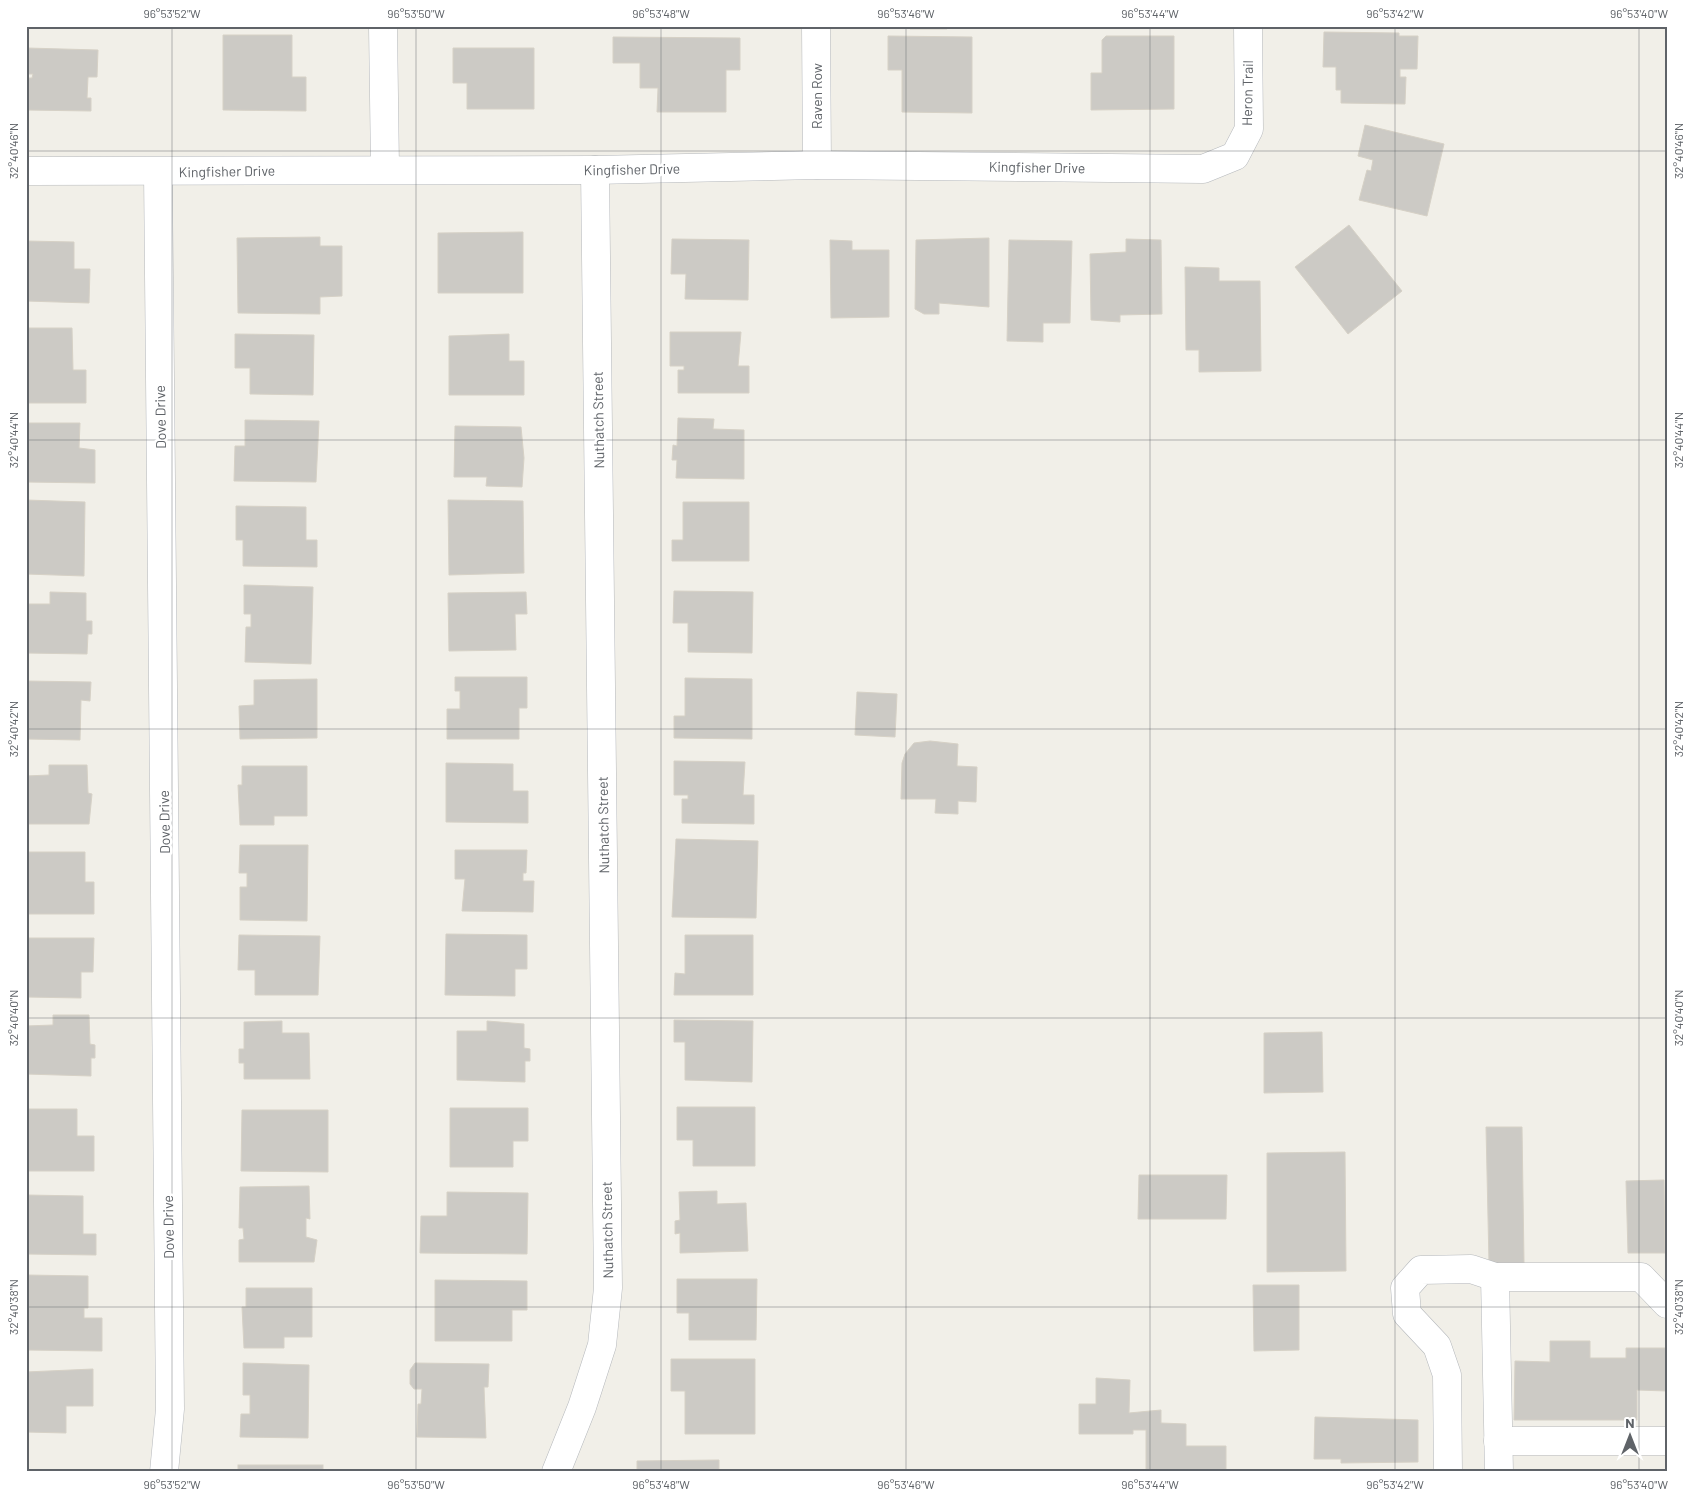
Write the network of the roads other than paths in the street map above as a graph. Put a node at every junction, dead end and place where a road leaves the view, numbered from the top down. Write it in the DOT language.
graph roads {
  1 [pos="384,26"];
  2 [pos="816,26"];
  3 [pos="1248,26"];
  4 [pos="1235,156"];
  5 [pos="817,165"];
  6 [pos="385,168"];
  7 [pos="595,170"];
  8 [pos="26,171"];
  9 [pos="158,172"];
  10 [pos="1495,1277"];
  11 [pos="1667,1304"];
  12 [pos="1498,1441"];
  13 [pos="1667,1441"];
  14 [pos="164,1472"];
  15 [pos="556,1472"];
  16 [pos="1448,1472"];
  17 [pos="1499,1472"];
  1 -- 6 [label="street"];
  2 -- 5 [label="street, Raven Row"];
  3 -- 4 [label="street, Heron Trail"];
  4 -- 5 [label="street, Kingfisher Drive"];
  5 -- 7 [label="street, Kingfisher Drive"];
  6 -- 7 [label="street, Kingfisher Drive"];
  6 -- 9 [label="street, Kingfisher Drive"];
  7 -- 15 [label="street, Nuthatch Street"];
  8 -- 9 [label="street, Kingfisher Drive"];
  9 -- 14 [label="street, Dove Drive"];
  10 -- 11 [label="street"];
  10 -- 12 [label="street"];
  10 -- 16 [label="street"];
  12 -- 13 [label="street"];
  12 -- 17 [label="street"];
}
